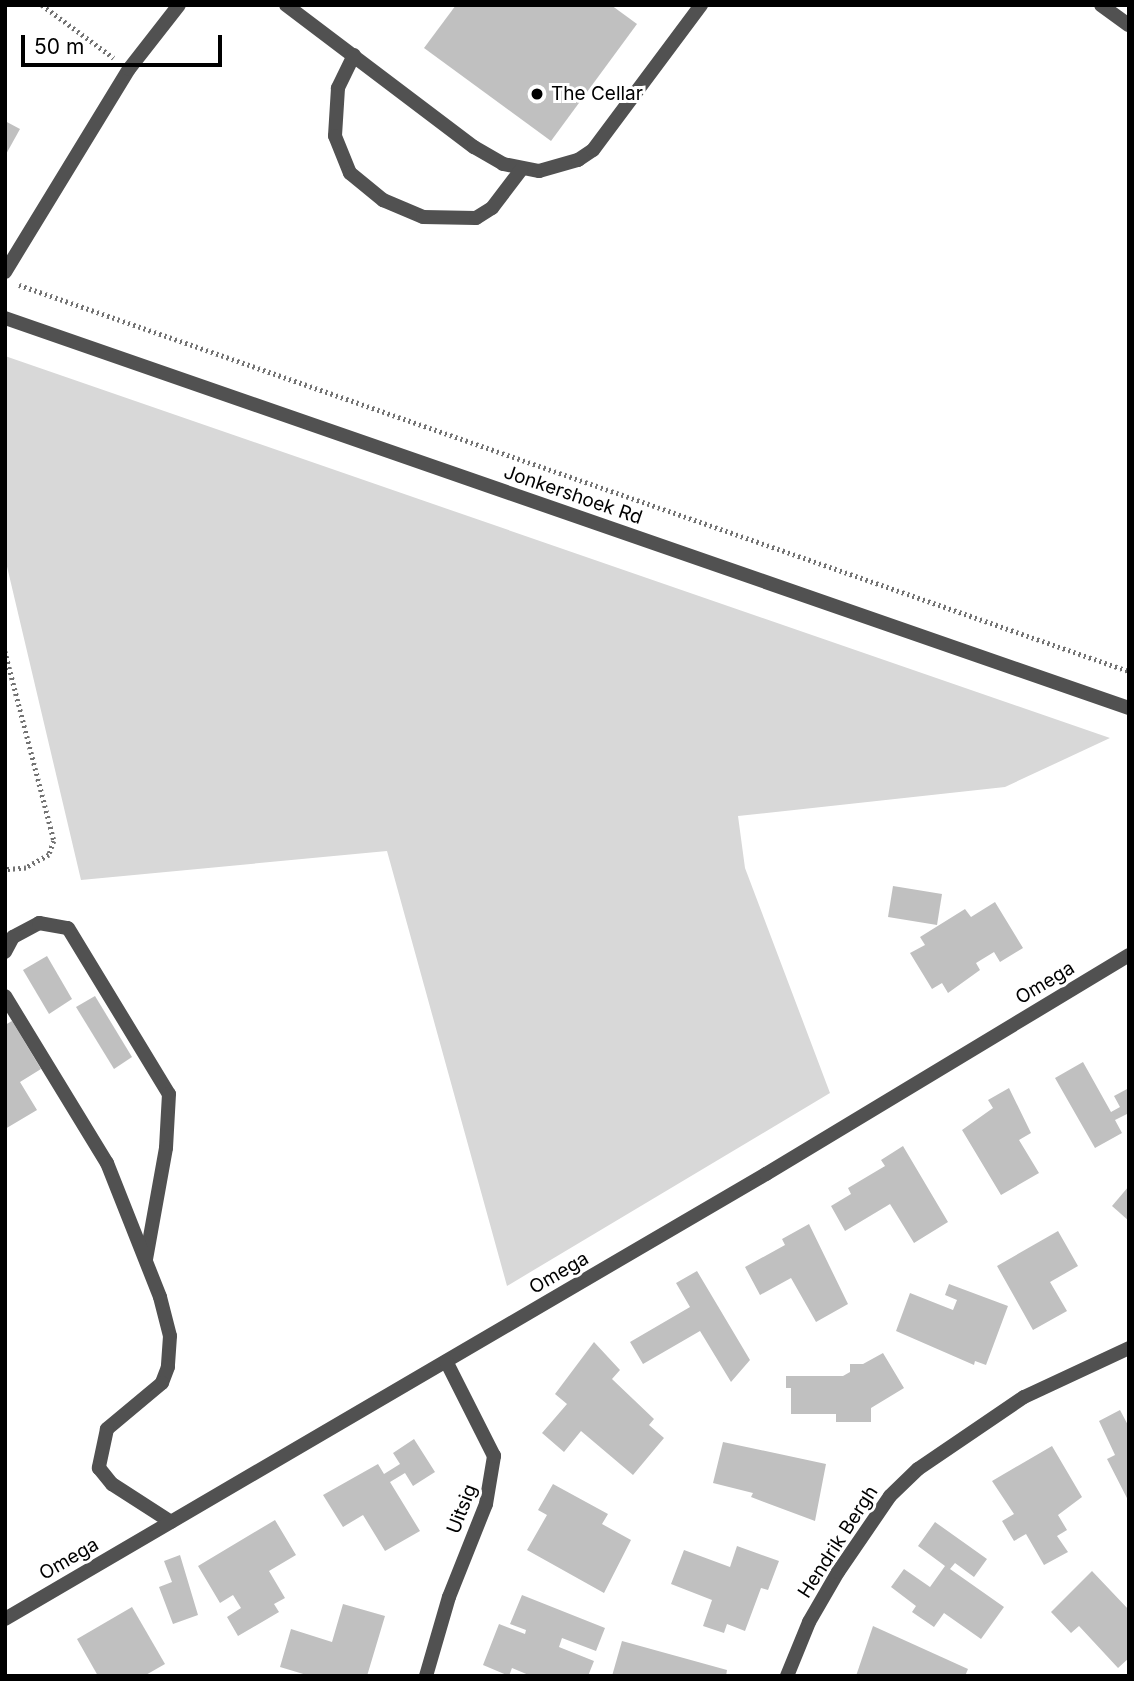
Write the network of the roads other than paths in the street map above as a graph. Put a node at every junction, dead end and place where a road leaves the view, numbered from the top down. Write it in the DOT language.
graph roads {
  1 [pos="179,5"];
  2 [pos="286,5"];
  3 [pos="701,5"];
  4 [pos="1101,5"];
  5 [pos="1129,25"];
  6 [pos="354,55"];
  7 [pos="521,170"];
  8 [pos="5,272"];
  9 [pos="5,318"];
  10 [pos="1129,708"];
  11 [pos="5,952"];
  12 [pos="1129,955"];
  13 [pos="5,996"];
  14 [pos="146,1261"];
  15 [pos="1129,1348"];
  16 [pos="446,1361"];
  17 [pos="171,1522"];
  18 [pos="5,1619"];
  19 [pos="426,1676"];
  20 [pos="788,1676"];
  1 -- 8 [label="street"];
  2 -- 6 [label="street"];
  3 -- 7 [label="street"];
  4 -- 5 [label="street"];
  6 -- 7 [label="street"];
  6 -- 7 [label="street"];
  9 -- 10 [label="street, Jonkershoek Rd"];
  11 -- 14 [label="street"];
  12 -- 16 [label="street, Omega"];
  13 -- 14 [label="street"];
  14 -- 17 [label="street"];
  15 -- 20 [label="street, Hendrik Bergh"];
  16 -- 17 [label="street, Omega"];
  16 -- 19 [label="street, Uitsig"];
  17 -- 18 [label="street, Omega"];
}
